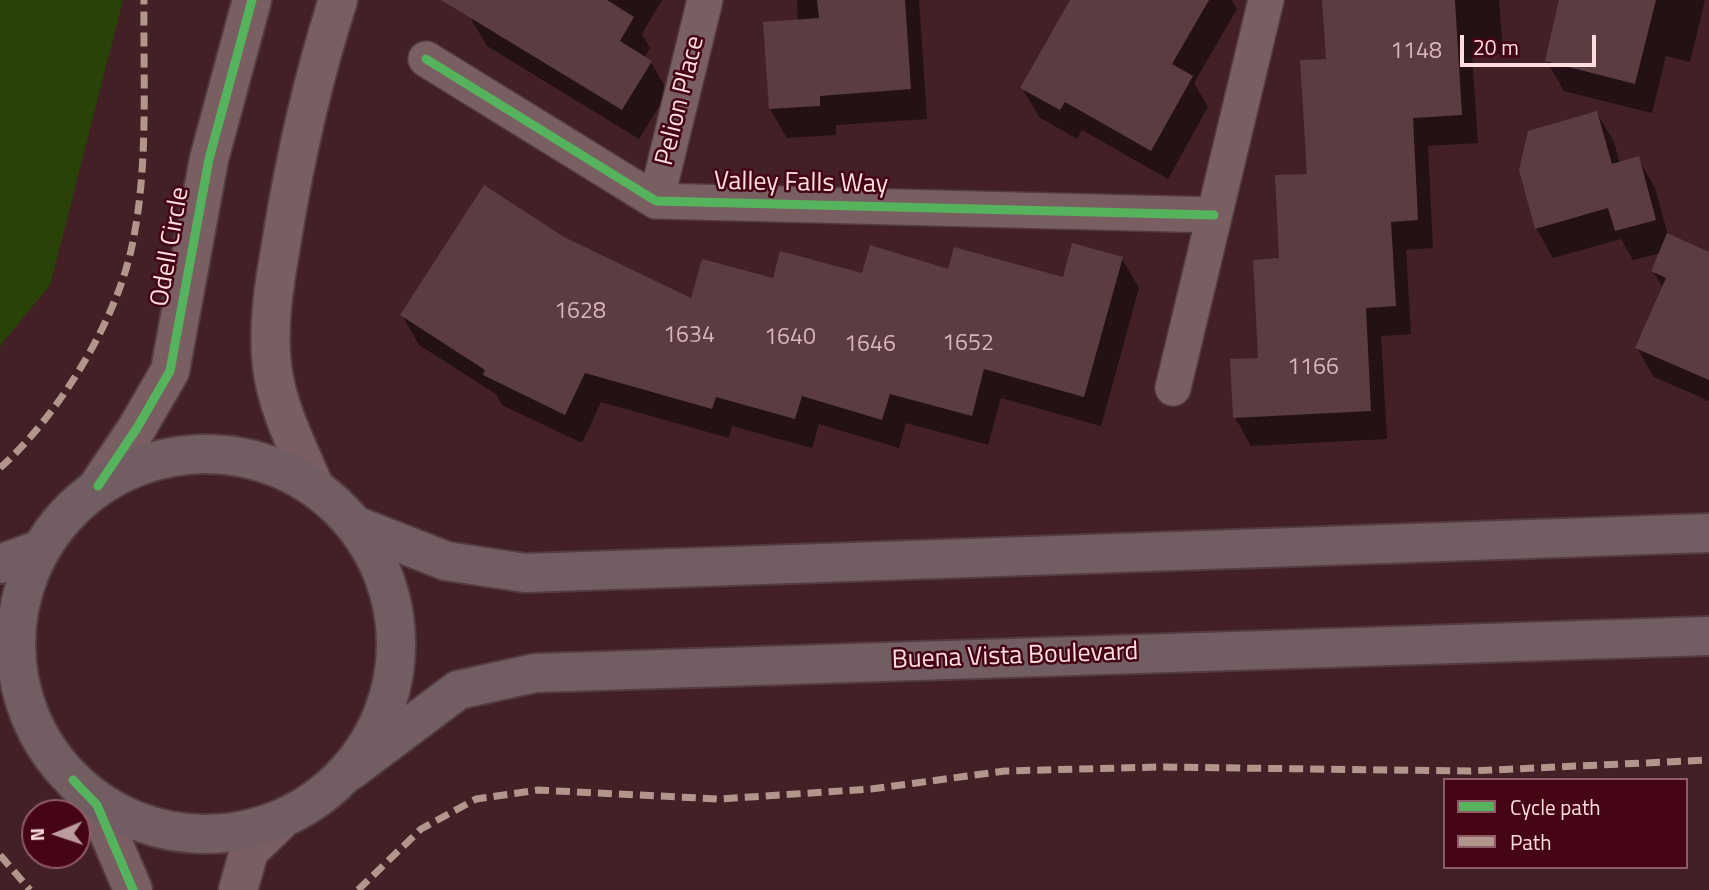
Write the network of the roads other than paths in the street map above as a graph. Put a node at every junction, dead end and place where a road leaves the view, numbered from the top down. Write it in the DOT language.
graph roads {
  1 [pos="252,0"];
  2 [pos="338,0"];
  3 [pos="705,0"];
  4 [pos="1266,0"];
  5 [pos="426,59"];
  6 [pos="656,201"];
  7 [pos="1214,215"];
  8 [pos="1173,388"];
  9 [pos="98,486"];
  10 [pos="314,486"];
  11 [pos="357,526"];
  12 [pos="1709,533"];
  13 [pos="41,549"];
  14 [pos="0,564"];
  15 [pos="1709,636"];
  16 [pos="0,721"];
  17 [pos="47,748"];
  18 [pos="350,771"];
  19 [pos="73,780"];
  20 [pos="280,821"];
  21 [pos="133,890"];
  22 [pos="238,890"];
  1 -- 9 [label="street, Odell Circle"];
  2 -- 10 [label="street"];
  3 -- 6 [label="street, Pelion Place"];
  4 -- 7 [label="street"];
  5 -- 6 [label="street"];
  6 -- 7 [label="street, Valley Falls Way"];
  7 -- 8 [label="street"];
  9 -- 10 [label="main road, Buena Vista Boulevard"];
  9 -- 13 [label="main road, Buena Vista Boulevard"];
  10 -- 11 [label="main road, Buena Vista Boulevard"];
  11 -- 12 [label="main road, Buena Vista Boulevard"];
  11 -- 18 [label="main road, Buena Vista Boulevard"];
  13 -- 14 [label="main road"];
  13 -- 17 [label="main road, Buena Vista Boulevard"];
  15 -- 18 [label="main road, Buena Vista Boulevard"];
  16 -- 17 [label="main road, Buena Vista Boulevard"];
  17 -- 19 [label="main road, Buena Vista Boulevard"];
  18 -- 20 [label="main road, Buena Vista Boulevard"];
  19 -- 20 [label="main road, Buena Vista Boulevard"];
  19 -- 21 [label="street"];
  20 -- 22 [label="street"];
}
